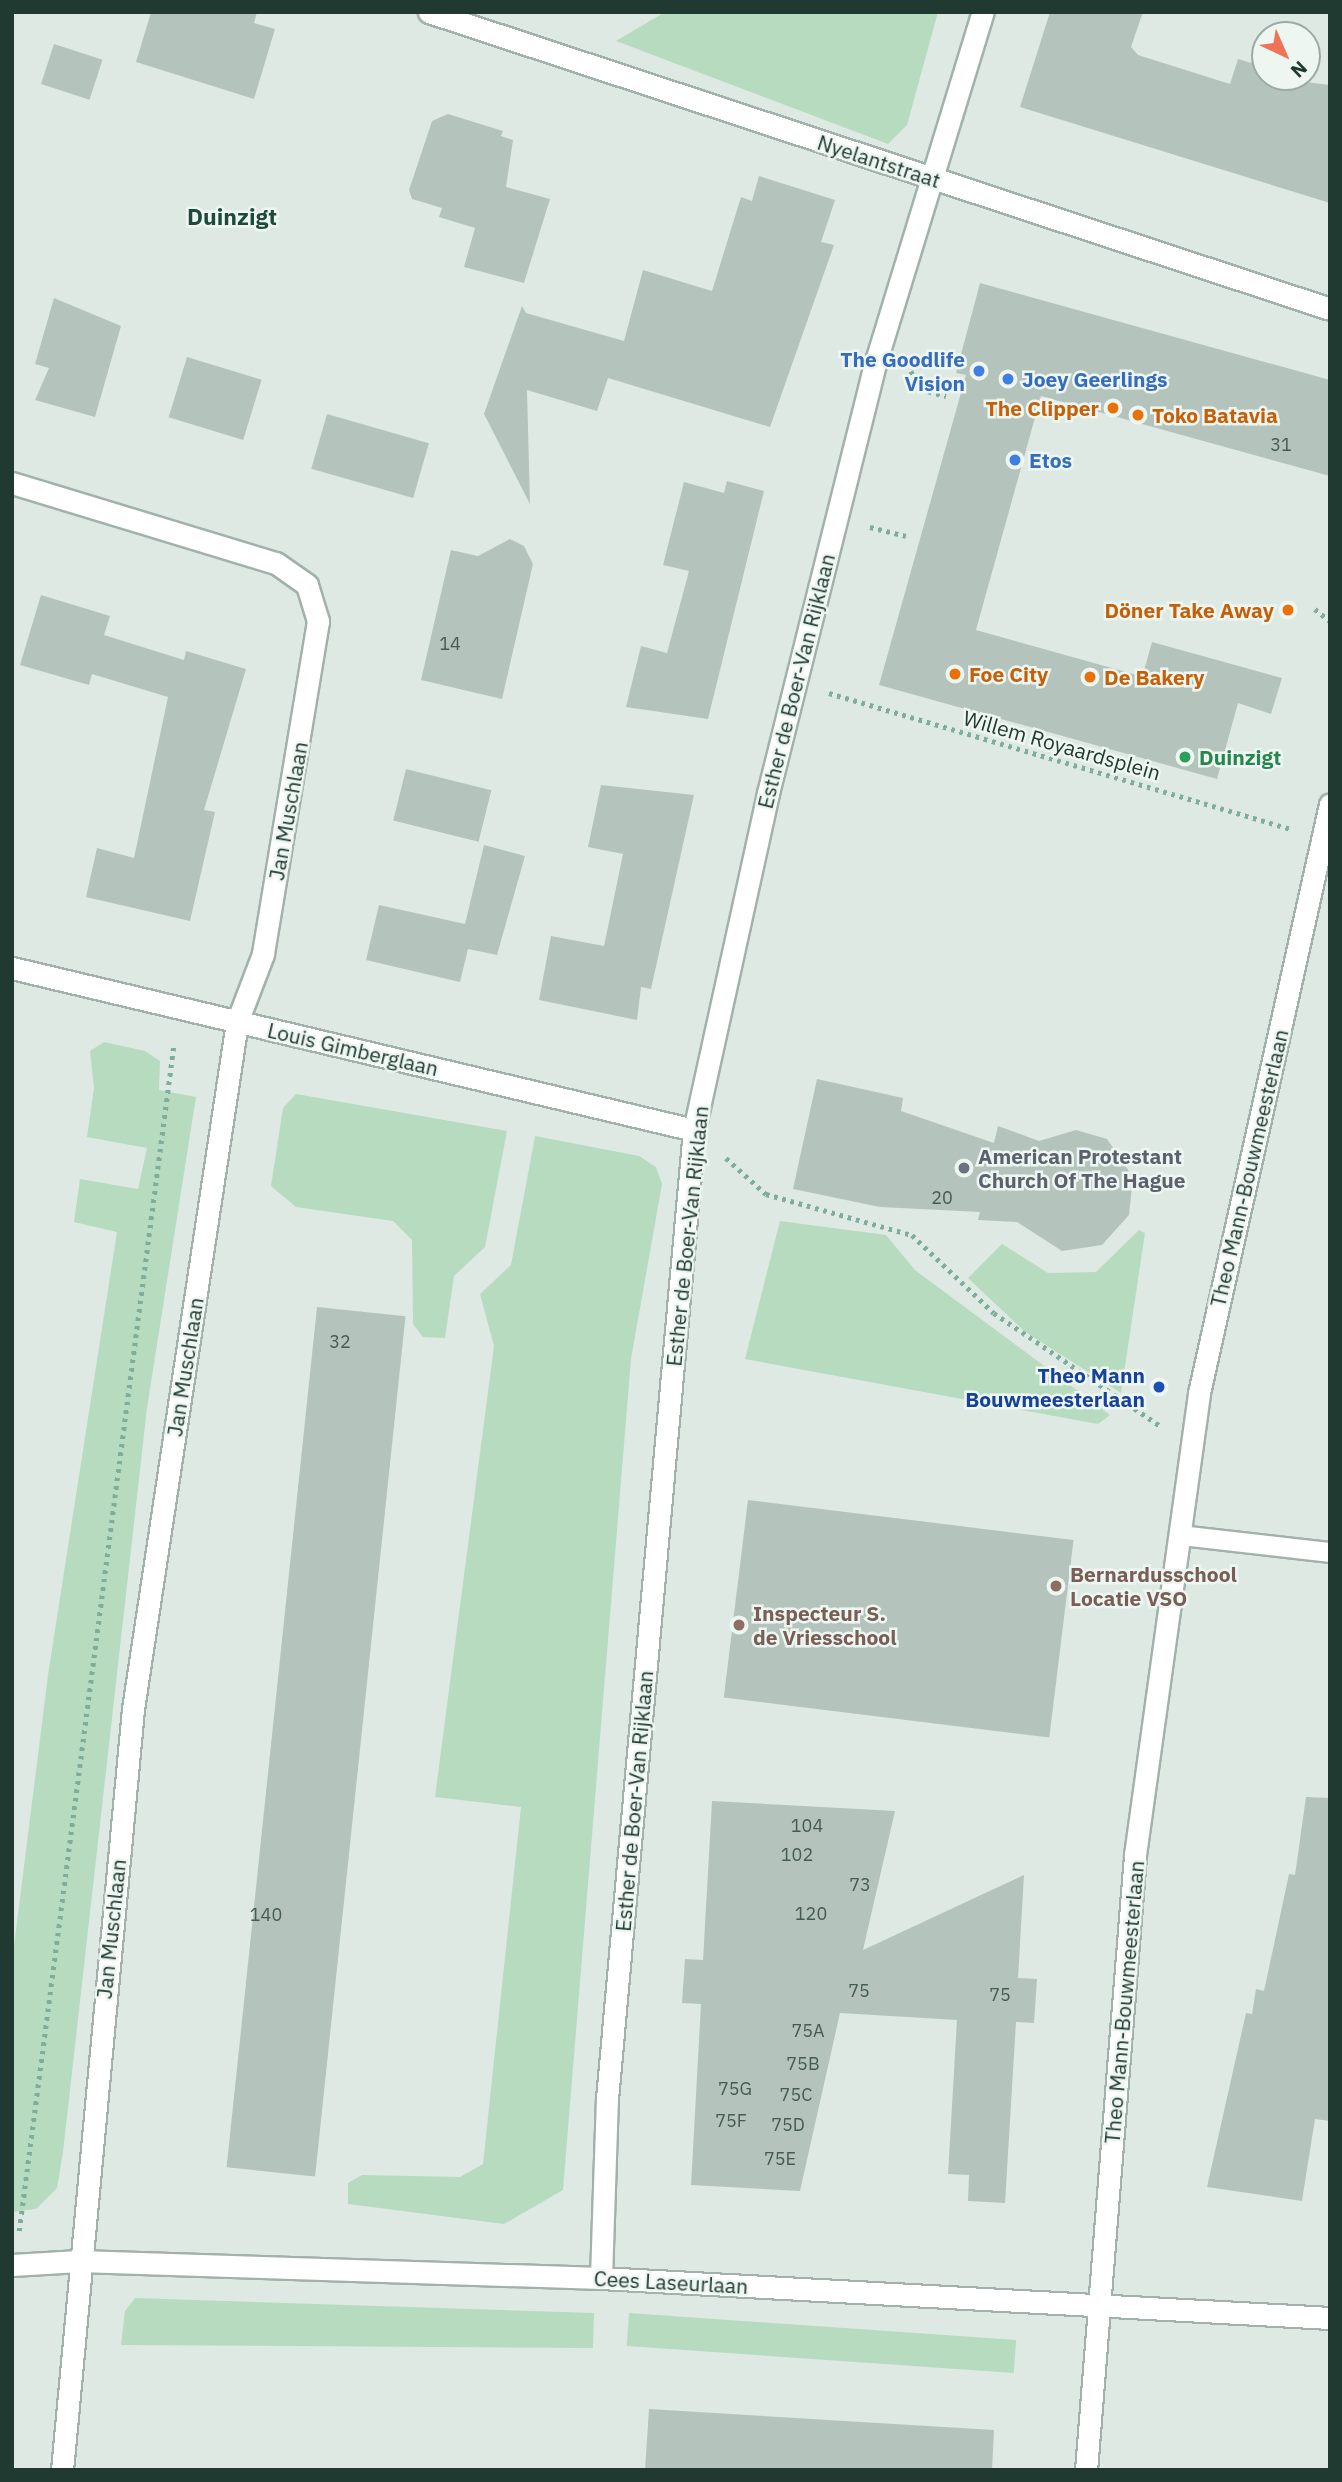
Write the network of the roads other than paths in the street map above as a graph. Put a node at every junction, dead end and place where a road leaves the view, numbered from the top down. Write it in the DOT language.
graph roads {
  1 [pos="429,12"];
  2 [pos="983,12"];
  3 [pos="931,178"];
  4 [pos="1330,309"];
  5 [pos="12,484"];
  6 [pos="1330,804"];
  7 [pos="12,968"];
  8 [pos="237,1022"];
  9 [pos="694,1130"];
  10 [pos="1180,1535"];
  11 [pos="1330,1552"];
  12 [pos="79,2261"];
  13 [pos="13,2265"];
  14 [pos="601,2278"];
  15 [pos="1100,2304"];
  16 [pos="1330,2318"];
  17 [pos="62,2470"];
  18 [pos="1086,2470"];
  1 -- 3 [label="street, Nyelantstraat"];
  2 -- 3 [label="street, Esther de Boer-Van Rijklaan"];
  3 -- 4 [label="street, Nyelantstraat"];
  3 -- 9 [label="street, Esther de Boer-Van Rijklaan"];
  5 -- 8 [label="street, Jan Muschlaan"];
  6 -- 10 [label="street, Theo Mann-Bouwmeesterlaan"];
  7 -- 8 [label="street, Louis Gimberglaan"];
  8 -- 9 [label="street, Louis Gimberglaan"];
  8 -- 12 [label="street, Jan Muschlaan"];
  9 -- 14 [label="street, Esther de Boer-Van Rijklaan"];
  10 -- 11 [label="lane"];
  10 -- 15 [label="street, Theo Mann-Bouwmeesterlaan"];
  12 -- 13 [label="street, Cees Laseurlaan"];
  12 -- 14 [label="street, Cees Laseurlaan"];
  12 -- 17 [label="street, Jan Muschlaan"];
  14 -- 15 [label="street, Cees Laseurlaan"];
  15 -- 16 [label="street, Cees Laseurlaan"];
  15 -- 18 [label="street, Theo Mann-Bouwmeesterlaan"];
}
